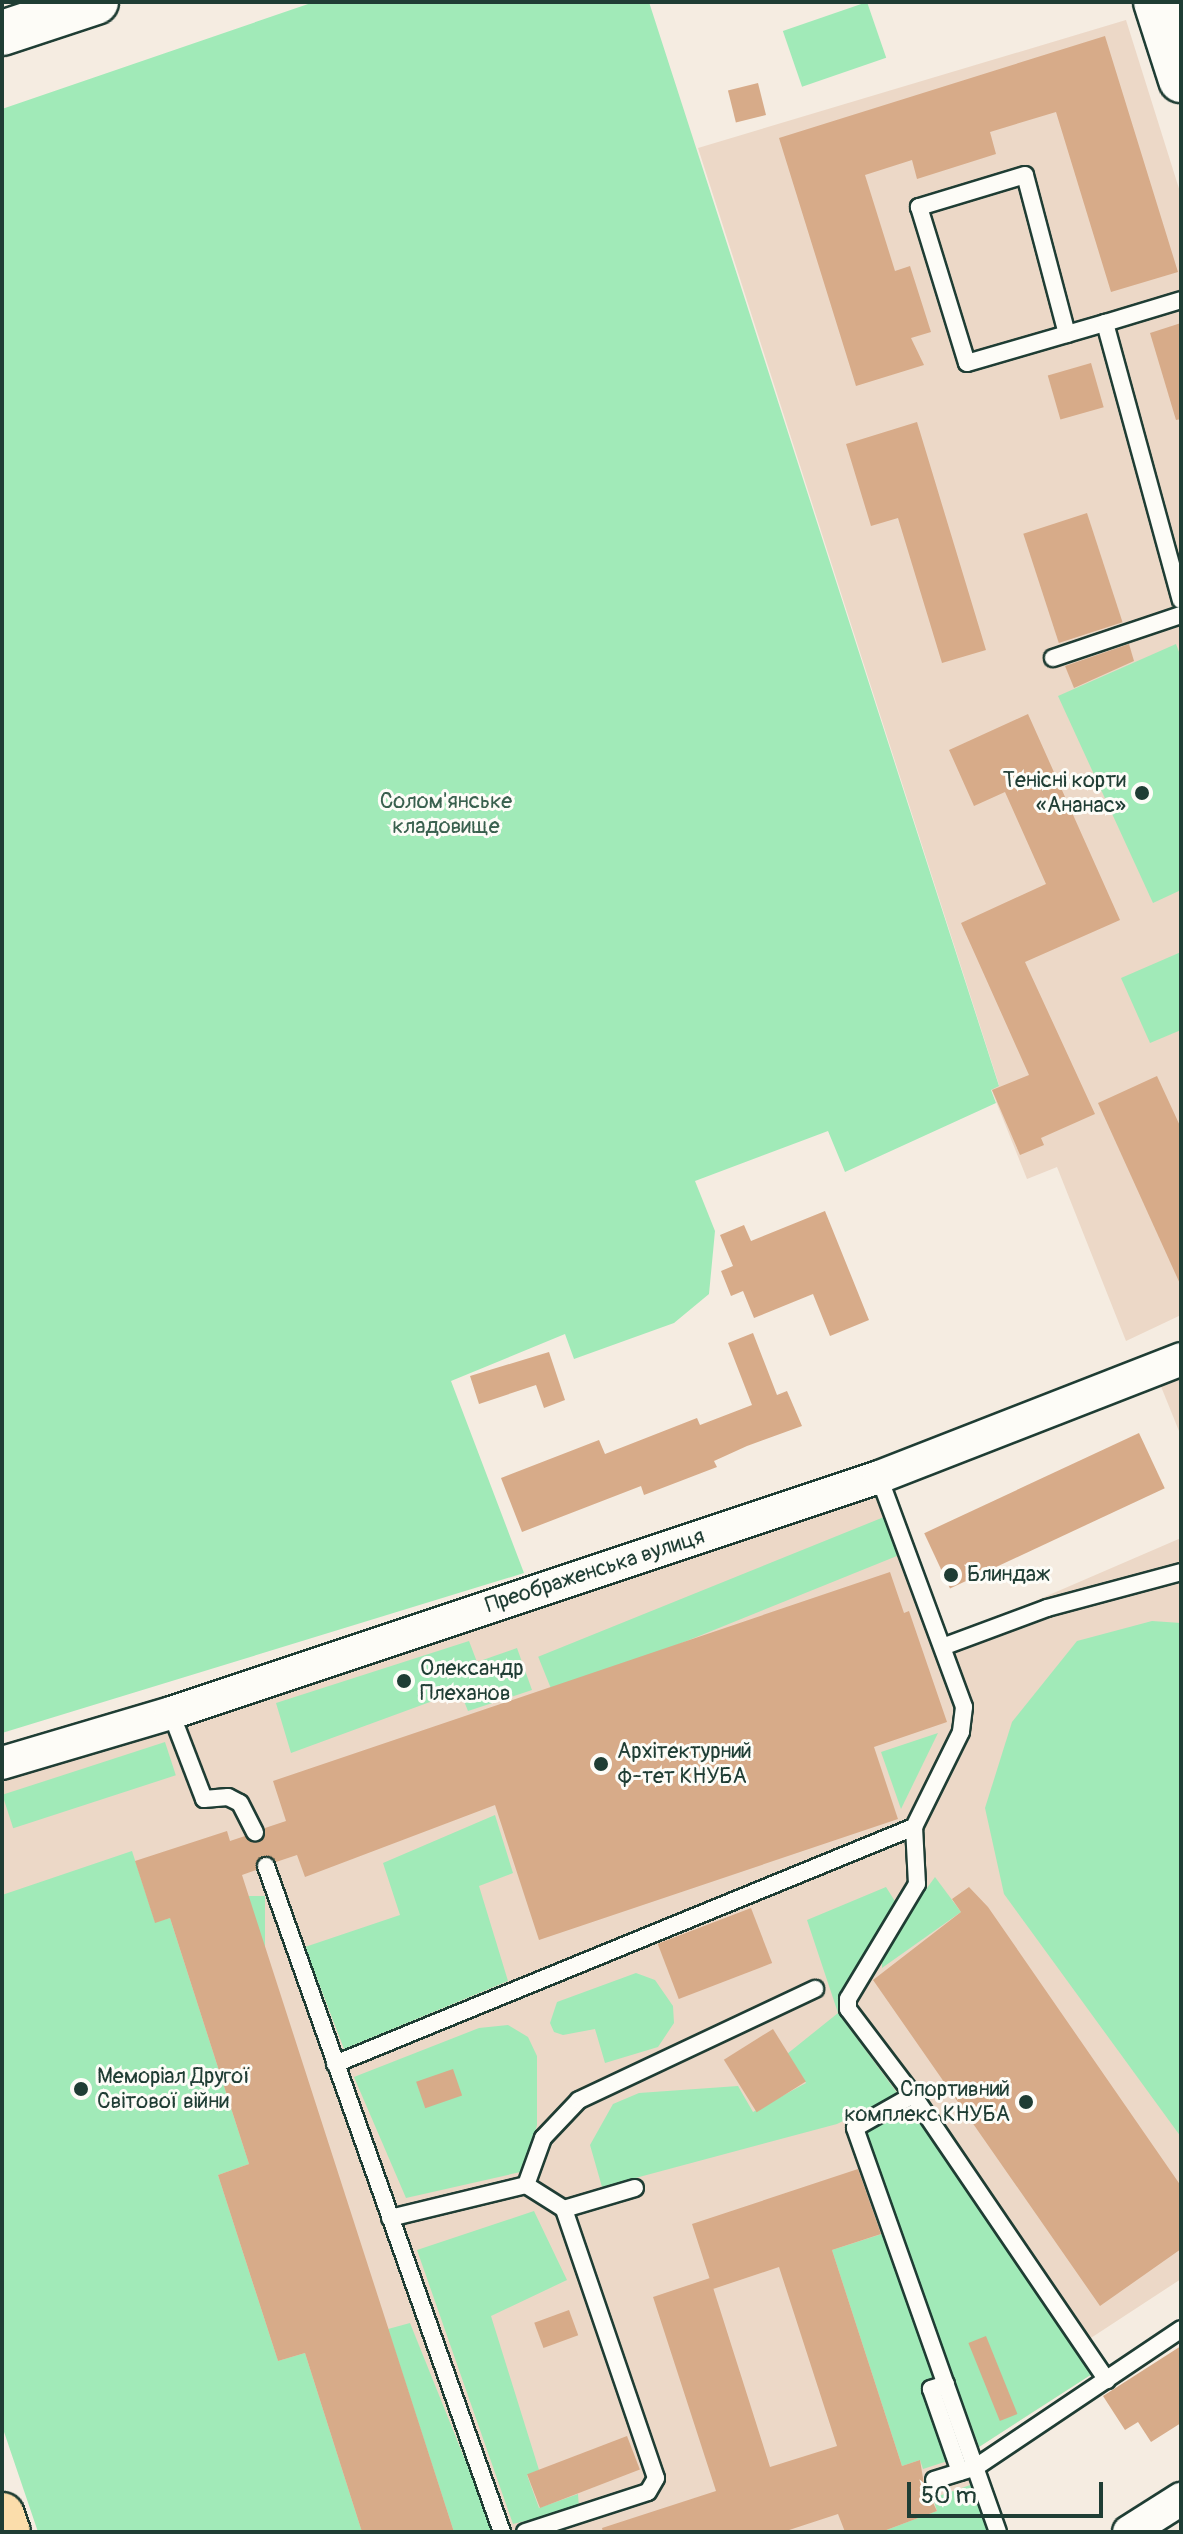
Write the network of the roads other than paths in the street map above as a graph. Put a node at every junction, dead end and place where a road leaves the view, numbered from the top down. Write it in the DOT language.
graph roads {
  1 [pos="96,2"];
  2 [pos="1165,6"];
  3 [pos="2,33"];
  4 [pos="1181,80"];
  5 [pos="1181,300"];
  6 [pos="1105,323"];
  7 [pos="1067,334"];
  8 [pos="1181,600"];
  9 [pos="1181,615"];
  10 [pos="1053,658"];
  11 [pos="1181,1359"];
  12 [pos="879,1477"];
  13 [pos="1181,1572"];
  14 [pos="945,1646"];
  15 [pos="177,1711"];
  16 [pos="2,1763"];
  17 [pos="914,1827"];
  18 [pos="255,1832"];
  19 [pos="266,1866"];
  20 [pos="815,1989"];
  21 [pos="335,2064"];
  22 [pos="913,2095"];
  23 [pos="526,2185"];
  24 [pos="635,2188"];
  25 [pos="564,2209"];
  26 [pos="390,2218"];
  27 [pos="1181,2329"];
  28 [pos="1107,2380"];
  29 [pos="968,2469"];
  30 [pos="934,2480"];
  31 [pos="1181,2499"];
  32 [pos="2,2515"];
  33 [pos="8,2532"];
  34 [pos="502,2532"];
  35 [pos="525,2532"];
  36 [pos="998,2532"];
  37 [pos="1129,2532"];
  1 -- 3 [label="main road"];
  2 -- 4 [label="main road"];
  5 -- 6 [label="lane"];
  6 -- 7 [label="lane"];
  6 -- 8 [label="lane"];
  7 -- 7 [label="lane"];
  9 -- 10 [label="lane"];
  11 -- 12 [label="street, Преображенська вулиця"];
  12 -- 14 [label="lane"];
  12 -- 15 [label="street, Преображенська вулиця"];
  13 -- 14 [label="lane"];
  14 -- 17 [label="lane"];
  15 -- 16 [label="street, Преображенська вулиця"];
  15 -- 18 [label="lane"];
  17 -- 21 [label="lane"];
  17 -- 22 [label="lane"];
  19 -- 21 [label="lane"];
  20 -- 23 [label="lane"];
  21 -- 26 [label="lane"];
  22 -- 28 [label="lane"];
  22 -- 29 [label="lane"];
  23 -- 25 [label="lane"];
  23 -- 26 [label="lane"];
  24 -- 25 [label="lane"];
  25 -- 35 [label="lane"];
  26 -- 34 [label="lane"];
  27 -- 28 [label="lane"];
  28 -- 29 [label="lane"];
  29 -- 30 [label="lane"];
  29 -- 36 [label="lane"];
  31 -- 37 [label="street"];
  32 -- 33 [label="main road"];
}
